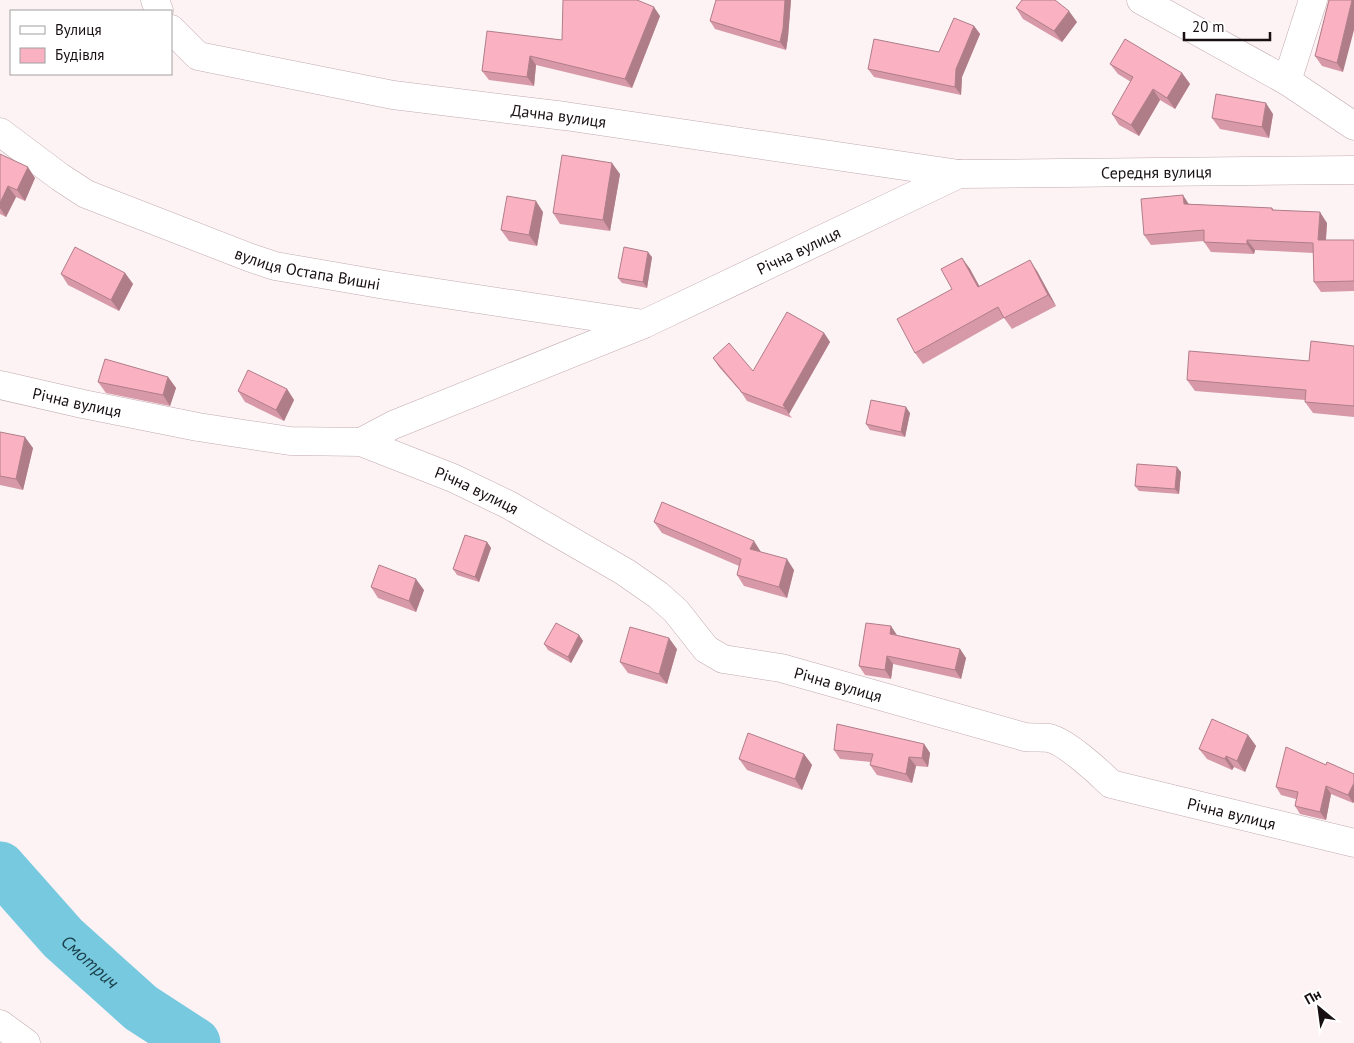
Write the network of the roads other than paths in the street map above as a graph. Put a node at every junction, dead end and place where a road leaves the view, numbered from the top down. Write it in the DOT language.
graph roads {
  1 [pos="1141,0"];
  2 [pos="1313,0"];
  3 [pos="172,30"];
  4 [pos="1287,81"];
  5 [pos="1354,126"];
  6 [pos="0,132"];
  7 [pos="1354,170"];
  8 [pos="958,174"];
  9 [pos="644,324"];
  10 [pos="0,385"];
  11 [pos="361,442"];
  12 [pos="1354,843"];
  13 [pos="0,1024"];
  14 [pos="26,1043"];
  1 -- 4 [label="street"];
  2 -- 4 [label="street"];
  3 -- 8 [label="street, Дачна вулиця"];
  4 -- 5 [label="street"];
  6 -- 9 [label="street, вулиця Остапа Вишні"];
  7 -- 8 [label="street, Середня вулиця"];
  8 -- 9 [label="street, Річна вулиця"];
  9 -- 11 [label="street, Річна вулиця"];
  10 -- 11 [label="street, Річна вулиця"];
  11 -- 12 [label="street, Річна вулиця"];
  13 -- 14 [label="street"];
}
